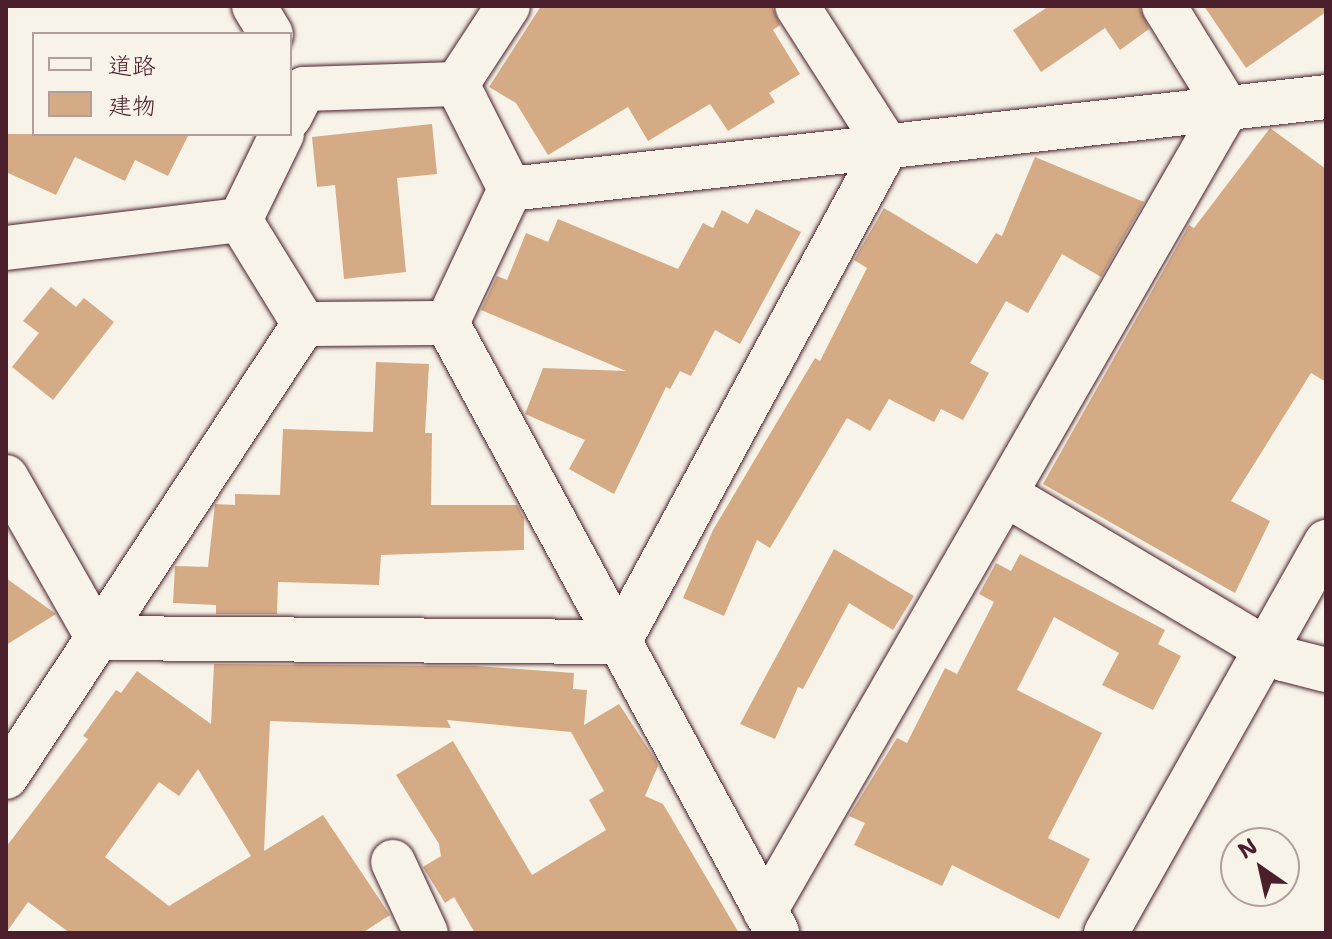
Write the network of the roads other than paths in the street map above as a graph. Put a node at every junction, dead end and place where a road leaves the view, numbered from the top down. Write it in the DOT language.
graph roads {
  1 [pos="254,6"];
  2 [pos="508,6"];
  3 [pos="797,6"];
  4 [pos="1164,6"];
  5 [pos="270,32"];
  6 [pos="457,84"];
  7 [pos="295,90"];
  8 [pos="1326,97"];
  9 [pos="1227,108"];
  10 [pos="281,136"];
  11 [pos="887,146"];
  12 [pos="510,189"];
  13 [pos="240,220"];
  14 [pos="6,248"];
  15 [pos="447,323"];
  16 [pos="304,324"];
  17 [pos="6,477"];
  18 [pos="1005,494"];
  19 [pos="1326,542"];
  20 [pos="98,638"];
  21 [pos="619,642"];
  22 [pos="1266,650"];
  23 [pos="1326,670"];
  24 [pos="6,777"];
  25 [pos="393,862"];
  26 [pos="771,922"];
  27 [pos="426,933"];
  28 [pos="1106,933"];
  1 -- 5 [label="street"];
  2 -- 6 [label="street"];
  3 -- 11 [label="street"];
  4 -- 9 [label="street"];
  6 -- 7 [label="street"];
  6 -- 12 [label="street"];
  8 -- 9 [label="street"];
  9 -- 11 [label="street"];
  9 -- 18 [label="street"];
  10 -- 13 [label="street"];
  11 -- 12 [label="street"];
  11 -- 21 [label="street"];
  12 -- 15 [label="street"];
  13 -- 14 [label="street"];
  13 -- 16 [label="street"];
  15 -- 16 [label="street"];
  15 -- 21 [label="street"];
  16 -- 20 [label="street"];
  17 -- 20 [label="street"];
  18 -- 22 [label="street"];
  18 -- 26 [label="street"];
  19 -- 22 [label="street"];
  20 -- 21 [label="street"];
  20 -- 24 [label="street"];
  21 -- 26 [label="street"];
  22 -- 23 [label="street"];
  22 -- 28 [label="street"];
  25 -- 27 [label="street"];
}
